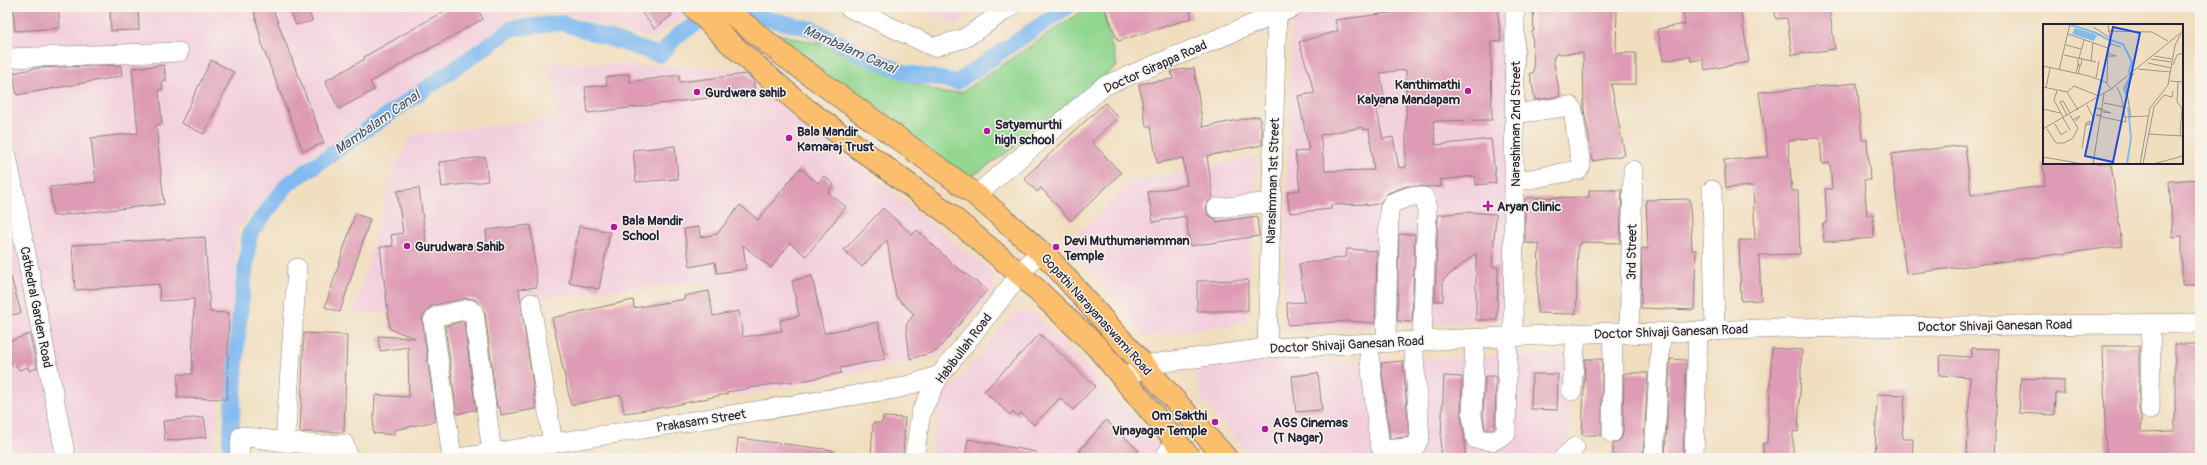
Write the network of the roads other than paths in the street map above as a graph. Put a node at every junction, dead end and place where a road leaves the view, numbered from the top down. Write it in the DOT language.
graph roads {
  1 [pos="694,7"];
  2 [pos="723,7"];
  3 [pos="848,7"];
  4 [pos="1010,7"];
  5 [pos="1515,7"];
  6 [pos="1285,10"];
  7 [pos="179,52"];
  8 [pos="7,58"];
  9 [pos="1515,114"];
  10 [pos="7,156"];
  11 [pos="929,162"];
  12 [pos="1633,170"];
  13 [pos="1514,182"];
  14 [pos="911,187"];
  15 [pos="1712,190"];
  16 [pos="976,195"];
  17 [pos="1271,202"];
  18 [pos="1217,208"];
  19 [pos="1039,251"];
  20 [pos="297,268"];
  21 [pos="1020,274"];
  22 [pos="531,303"];
  23 [pos="2200,323"];
  24 [pos="2151,324"];
  25 [pos="1707,331"];
  26 [pos="1660,332"];
  27 [pos="1621,333"];
  28 [pos="1576,334"];
  29 [pos="1511,337"];
  30 [pos="1475,338"];
  31 [pos="1417,341"];
  32 [pos="1377,343"];
  33 [pos="1267,348"];
  34 [pos="1144,365"];
  35 [pos="940,375"];
  36 [pos="1125,379"];
  37 [pos="1572,390"];
  38 [pos="2150,410"];
  39 [pos="1612,433"];
  40 [pos="285,442"];
  41 [pos="553,444"];
  42 [pos="1170,449"];
  43 [pos="492,453"];
  44 [pos="66,458"];
  45 [pos="239,458"];
  46 [pos="349,458"];
  47 [pos="452,458"];
  48 [pos="460,458"];
  49 [pos="914,458"];
  50 [pos="1190,458"];
  51 [pos="1226,458"];
  52 [pos="1654,458"];
  53 [pos="1694,458"];
  1 -- 14 [label="main road, Gopathi Narayanaswami Road"];
  2 -- 11 [label="main road, Gopathi Narayanaswami Road"];
  3 -- 4 [label="street"];
  5 -- 9 [label="street, Narashiman 2nd Street"];
  6 -- 16 [label="street, Doctor Girappa Road"];
  6 -- 17 [label="street, Narasimman 1st Street"];
  7 -- 8 [label="street"];
  9 -- 13 [label="street, Narashiman 2nd Street"];
  9 -- 13 [label="street"];
  10 -- 44 [label="street, Cathedral Garden Road"];
  11 -- 14 [label="main road"];
  11 -- 16 [label="main road, Gopathi Narayanaswami Road"];
  12 -- 27 [label="street, 3rd Street"];
  13 -- 29 [label="street, Narashiman 2nd Street"];
  14 -- 21 [label="main road, Gopathi Narayanaswami Road"];
  15 -- 25 [label="street"];
  16 -- 19 [label="main road, Gopathi Narayanaswami Road"];
  17 -- 18 [label="street"];
  17 -- 33 [label="street, Narasimman 1st Street"];
  19 -- 21 [label="street, Habibullah Road"];
  19 -- 34 [label="main road, Gopathi Narayanaswami Road"];
  20 -- 40 [label="street"];
  21 -- 35 [label="street, Habibullah Road"];
  21 -- 36 [label="main road, Gopathi Narayanaswami Road"];
  22 -- 41 [label="street"];
  23 -- 24 [label="street, Doctor Shivaji Ganesan Road"];
  24 -- 25 [label="street, Doctor Shivaji Ganesan Road"];
  24 -- 38 [label="street"];
  25 -- 26 [label="street, Doctor Shivaji Ganesan Road"];
  25 -- 53 [label="street"];
  26 -- 27 [label="street, Doctor Shivaji Ganesan Road"];
  26 -- 52 [label="street"];
  27 -- 28 [label="street, Doctor Shivaji Ganesan Road"];
  27 -- 39 [label="street, 3rd Street"];
  28 -- 29 [label="street, Doctor Shivaji Ganesan Road"];
  28 -- 37 [label="street"];
  29 -- 30 [label="street, Doctor Shivaji Ganesan Road"];
  29 -- 30 [label="street, Narashiman 2nd Street"];
  30 -- 31 [label="street, Doctor Shivaji Ganesan Road"];
  31 -- 32 [label="street, Doctor Shivaji Ganesan Road"];
  31 -- 32 [label="street"];
  31 -- 32 [label="street"];
  32 -- 33 [label="street, Doctor Shivaji Ganesan Road"];
  33 -- 34 [label="street, Doctor Shivaji Ganesan Road"];
  34 -- 36 [label="street"];
  34 -- 51 [label="main road, Gopathi Narayanaswami Road"];
  35 -- 41 [label="street, Prakasam Street"];
  35 -- 49 [label="street, Habibullah Road"];
  36 -- 42 [label="main road, Gopathi Narayanaswami Road"];
  40 -- 45 [label="street"];
  40 -- 46 [label="street"];
  41 -- 43 [label="street, Prakasam Street"];
  42 -- 50 [label="main road, Gopathi Narayanaswami Road"];
  43 -- 47 [label="street"];
  43 -- 48 [label="street, Prakasam Street"];
}
